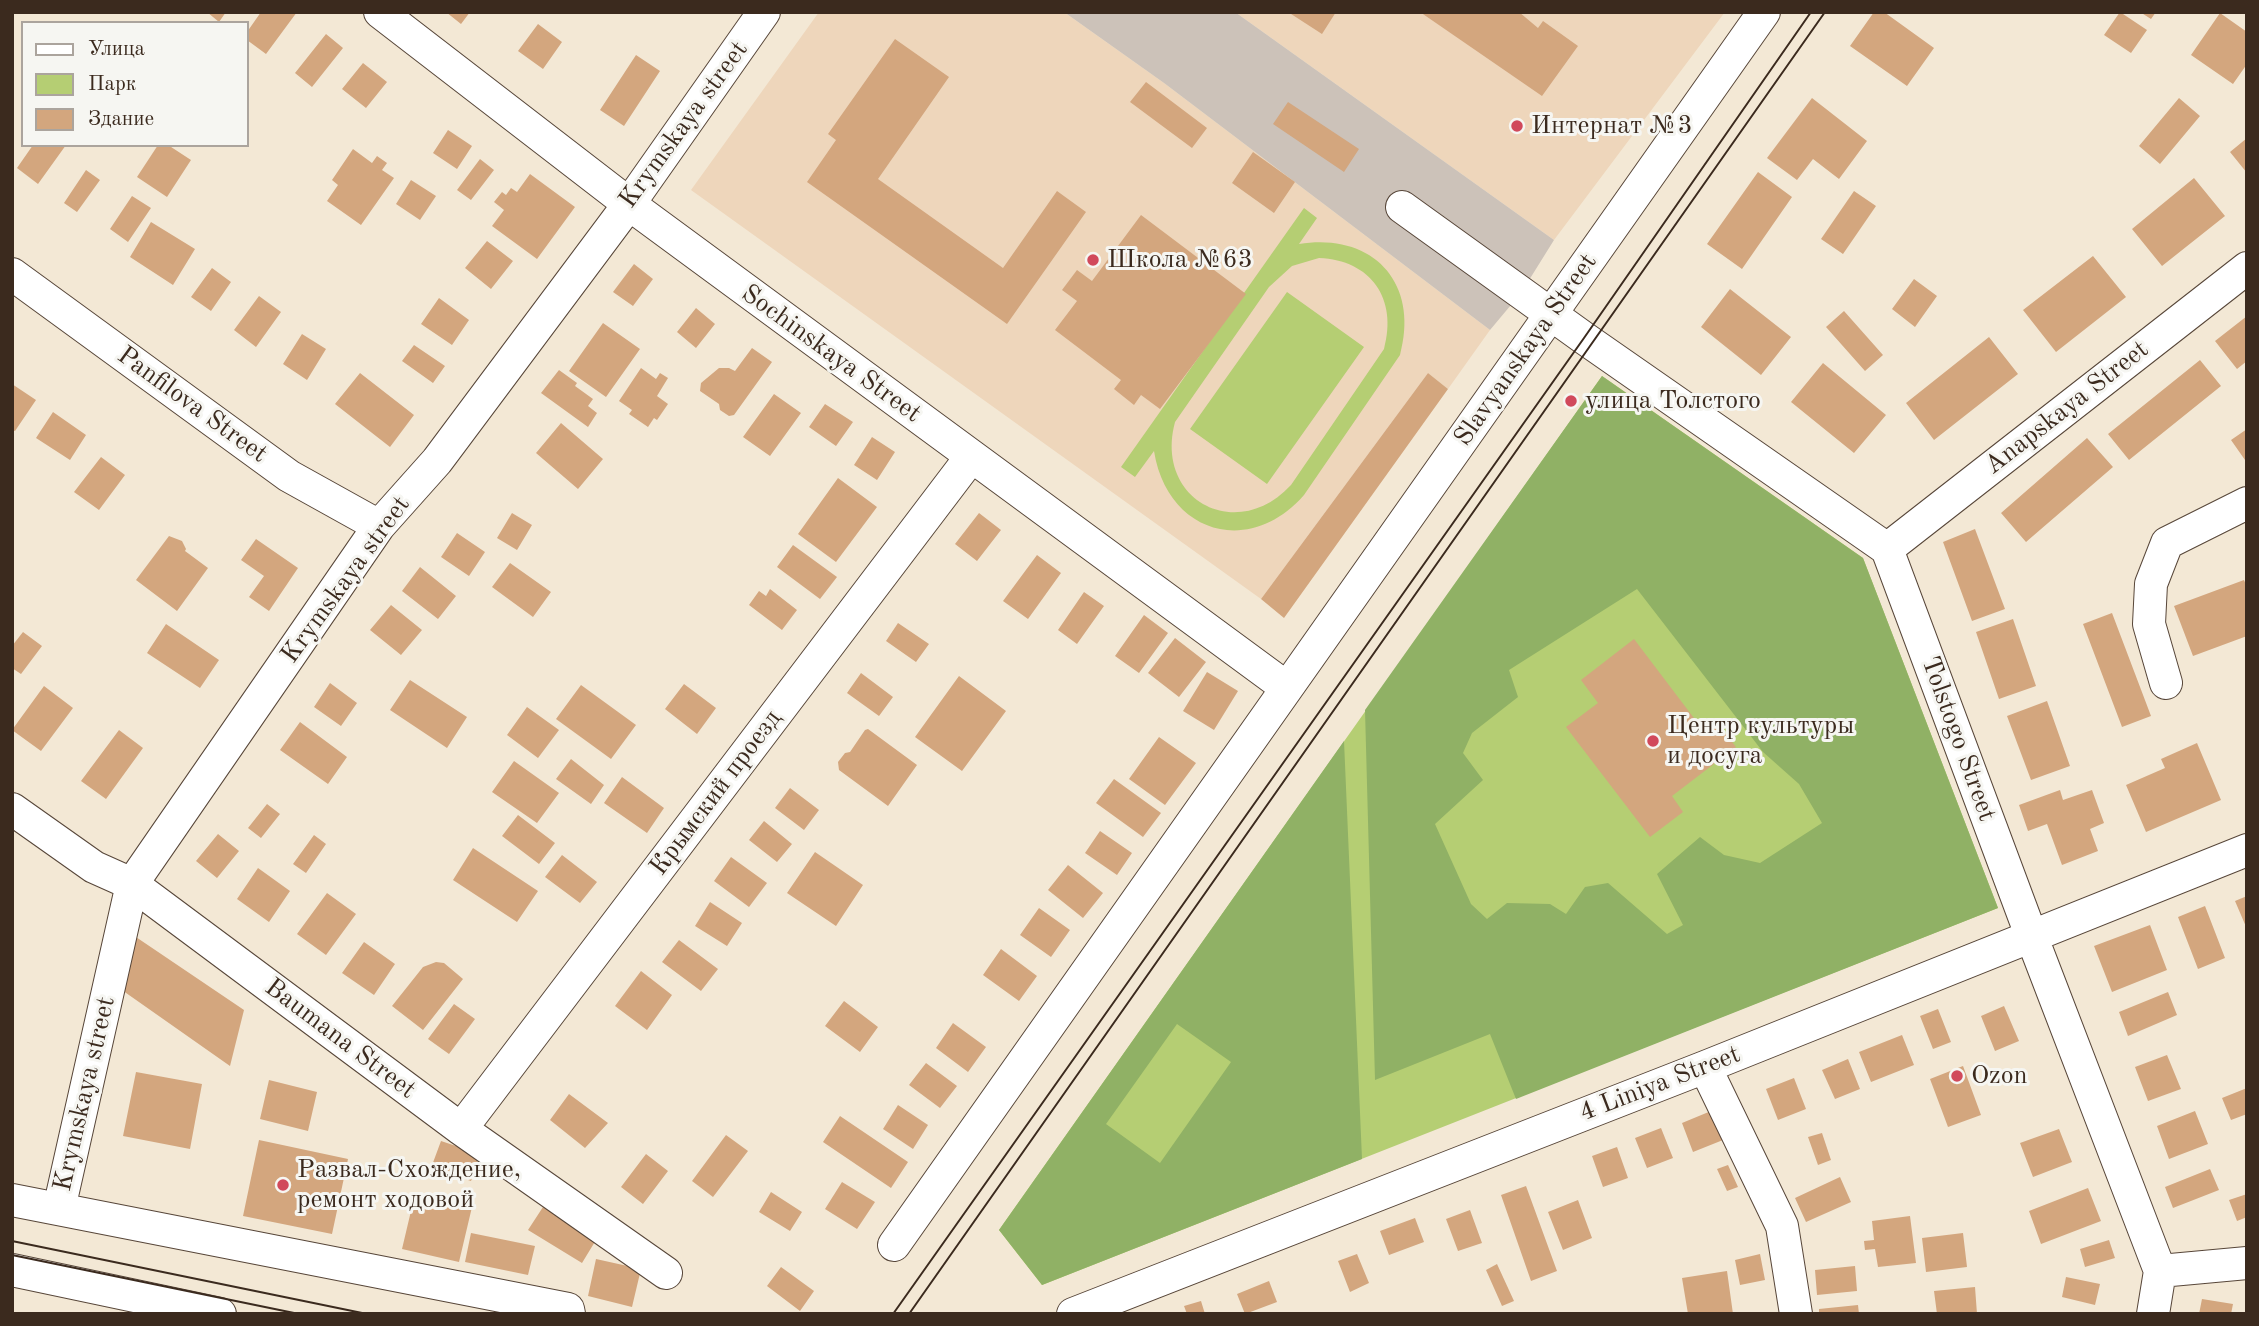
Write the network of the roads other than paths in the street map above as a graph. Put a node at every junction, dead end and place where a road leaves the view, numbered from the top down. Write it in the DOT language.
graph roads {
  1 [pos="380,12"];
  2 [pos="764,12"];
  3 [pos="1765,12"];
  4 [pos="629,204"];
  5 [pos="1402,207"];
  6 [pos="2247,268"];
  7 [pos="12,274"];
  8 [pos="1551,315"];
  9 [pos="971,457"];
  10 [pos="2247,503"];
  11 [pos="379,526"];
  12 [pos="1887,549"];
  13 [pos="2166,683"];
  14 [pos="1287,688"];
  15 [pos="12,809"];
  16 [pos="2247,850"];
  17 [pos="132,884"];
  18 [pos="2031,935"];
  19 [pos="1705,1067"];
  20 [pos="461,1129"];
  21 [pos="12,1200"];
  22 [pos="59,1209"];
  23 [pos="894,1245"];
  24 [pos="2247,1263"];
  25 [pos="12,1270"];
  26 [pos="2161,1271"];
  27 [pos="666,1273"];
  28 [pos="220,1314"];
  29 [pos="569,1314"];
  30 [pos="1073,1314"];
  31 [pos="1796,1314"];
  32 [pos="2153,1314"];
  1 -- 4 [label="street, Sochinskaya Street"];
  2 -- 4 [label="street, Krymskaya street"];
  3 -- 8 [label="street, Slavyanskaya Street"];
  4 -- 9 [label="street, Sochinskaya Street"];
  4 -- 11 [label="street, Krymskaya street"];
  5 -- 8 [label="street"];
  6 -- 12 [label="street, Anapskaya Street"];
  7 -- 11 [label="street, Panfilova Street"];
  8 -- 12 [label="street"];
  8 -- 14 [label="street, Slavyanskaya Street"];
  9 -- 14 [label="street, Sochinskaya Street"];
  9 -- 20 [label="street, Крымский проезд"];
  10 -- 13 [label="street"];
  11 -- 17 [label="street, Krymskaya street"];
  12 -- 18 [label="street, Tolstogo Street"];
  14 -- 23 [label="street, Slavyanskaya Street"];
  15 -- 17 [label="street, Baumana Street"];
  16 -- 18 [label="street, 4 Liniya Street"];
  17 -- 20 [label="street, Baumana Street"];
  17 -- 22 [label="street, Krymskaya street"];
  18 -- 19 [label="street, 4 Liniya Street"];
  18 -- 26 [label="street, Tolstogo Street"];
  19 -- 30 [label="street, 4 Liniya Street"];
  19 -- 31 [label="street"];
  20 -- 27 [label="street, Baumana Street"];
  21 -- 22 [label="street"];
  22 -- 29 [label="street"];
  24 -- 26 [label="street"];
  25 -- 28 [label="street"];
  26 -- 32 [label="street"];
}
